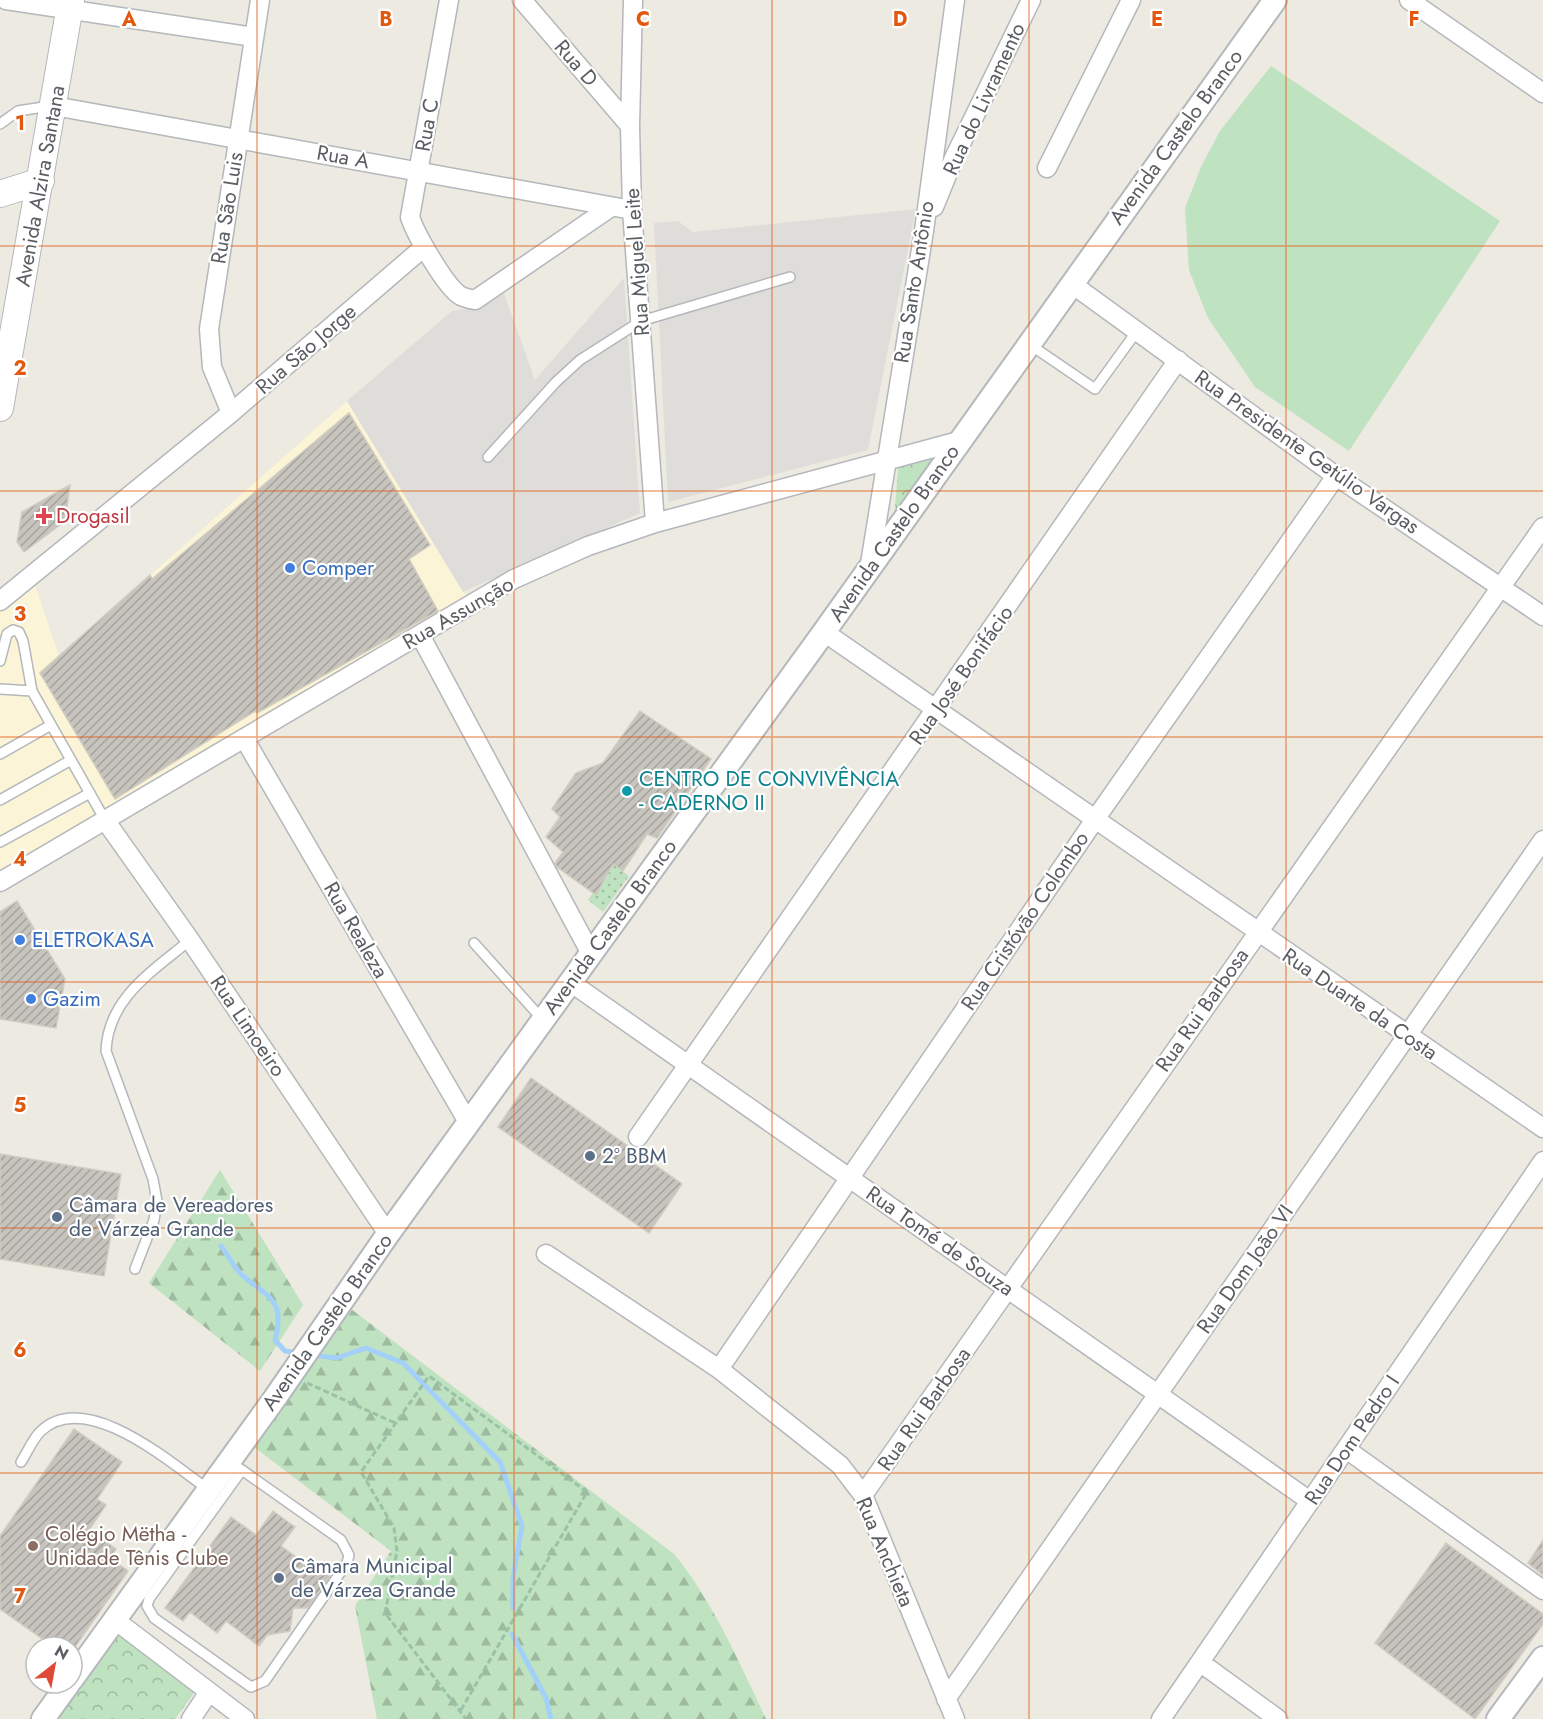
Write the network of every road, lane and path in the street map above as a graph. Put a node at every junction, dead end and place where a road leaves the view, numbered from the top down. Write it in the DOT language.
graph roads {
  1 [pos="6,0"];
  2 [pos="260,0"];
  3 [pos="448,0"];
  4 [pos="522,0"];
  5 [pos="633,0"];
  6 [pos="955,0"];
  7 [pos="1030,0"];
  8 [pos="1131,0"];
  9 [pos="1275,0"];
  10 [pos="1409,0"];
  11 [pos="70,5"];
  12 [pos="254,37"];
  13 [pos="1543,93"];
  14 [pos="54,106"];
  15 [pos="0,124"];
  16 [pos="630,126"];
  17 [pos="238,138"];
  18 [pos="1047,168"];
  19 [pos="419,170"];
  20 [pos="41,182"];
  21 [pos="0,194"];
  22 [pos="611,207"];
  23 [pos="632,210"];
  24 [pos="924,231"];
  25 [pos="424,247"];
  26 [pos="790,277"];
  27 [pos="1072,284"];
  28 [pos="641,321"];
  29 [pos="1137,331"];
  30 [pos="1029,344"];
  31 [pos="1178,360"];
  32 [pos="0,408"];
  33 [pos="231,413"];
  34 [pos="959,441"];
  35 [pos="488,457"];
  36 [pos="885,460"];
  37 [pos="1336,476"];
  38 [pos="655,523"];
  39 [pos="1543,527"];
  40 [pos="870,564"];
  41 [pos="1501,587"];
  42 [pos="0,601"];
  43 [pos="1543,616"];
  44 [pos="824,632"];
  45 [pos="420,635"];
  46 [pos="0,662"];
  47 [pos="0,688"];
  48 [pos="32,691"];
  49 [pos="938,709"];
  50 [pos="51,725"];
  51 [pos="244,738"];
  52 [pos="0,754"];
  53 [pos="71,760"];
  54 [pos="90,793"];
  55 [pos="0,800"];
  56 [pos="1096,818"];
  57 [pos="105,820"];
  58 [pos="1543,840"];
  59 [pos="0,842"];
  60 [pos="0,882"];
  61 [pos="1256,933"];
  62 [pos="190,940"];
  63 [pos="474,943"];
  64 [pos="590,952"];
  65 [pos="570,982"];
  66 [pos="543,1020"];
  67 [pos="1407,1036"];
  68 [pos="688,1065"];
  69 [pos="468,1122"];
  70 [pos="1543,1128"];
  71 [pos="638,1137"];
  72 [pos="1543,1161"];
  73 [pos="849,1178"];
  74 [pos="388,1234"];
  75 [pos="546,1254"];
  76 [pos="135,1269"];
  77 [pos="1007,1289"];
  78 [pos="719,1369"];
  79 [pos="294,1370"];
  80 [pos="1158,1394"];
  81 [pos="395,1423"];
  82 [pos="1346,1449"];
  83 [pos="21,1462"];
  84 [pos="236,1466"];
  85 [pos="209,1490"];
  86 [pos="863,1495"];
  87 [pos="1310,1501"];
  88 [pos="1543,1590"];
  89 [pos="115,1620"];
  90 [pos="1543,1658"];
  91 [pos="84,1663"];
  92 [pos="1201,1663"];
  93 [pos="209,1692"];
  94 [pos="61,1695"];
  95 [pos="946,1699"];
  96 [pos="461,1710"];
  97 [pos="43,1719"];
  98 [pos="190,1719"];
  99 [pos="245,1719"];
  100 [pos="466,1719"];
  101 [pos="955,1719"];
  102 [pos="1161,1719"];
  103 [pos="1278,1719"];
  104 [pos="1498,1719"];
  1 -- 11 [label="street"];
  2 -- 12 [label="street, Rua São Luis"];
  3 -- 19 [label="street, Rua C"];
  4 -- 16 [label="street, Rua D"];
  5 -- 16 [label="street, Rua Miguel Leite"];
  6 -- 24 [label="street, Rua Santo Antônio"];
  7 -- 24 [label="street, Rua do Livramento"];
  8 -- 18 [label="street"];
  9 -- 27 [label="street, Avenida Castelo Branco"];
  10 -- 13 [label="street"];
  11 -- 12 [label="street"];
  11 -- 14 [label="main road, Avenida Alzira Santana"];
  12 -- 17 [label="street, Rua São Luis"];
  14 -- 15 [label="lane"];
  14 -- 17 [label="street, Rua A"];
  14 -- 20 [label="main road, Avenida Alzira Santana"];
  16 -- 23 [label="street, Rua Miguel Leite"];
  17 -- 19 [label="street, Rua A"];
  17 -- 33 [label="street, Rua São Luis"];
  19 -- 22 [label="street, Rua A"];
  19 -- 25 [label="street, Rua C"];
  20 -- 21 [label="main road"];
  20 -- 32 [label="main road, Avenida Alzira Santana"];
  22 -- 23 [label="street, Rua A"];
  22 -- 25 [label="street"];
  23 -- 28 [label="street, Rua Miguel Leite"];
  24 -- 36 [label="street, Rua Santo Antônio"];
  25 -- 33 [label="street, Rua São Jorge"];
  26 -- 28 [label="lane"];
  27 -- 29 [label="street, Rua Presidente Getúlio Vargas"];
  27 -- 30 [label="street, Avenida Castelo Branco"];
  28 -- 35 [label="lane"];
  28 -- 38 [label="street, Rua Miguel Leite"];
  29 -- 30 [label="lane"];
  29 -- 31 [label="street, Rua Presidente Getúlio Vargas"];
  30 -- 34 [label="street, Avenida Castelo Branco"];
  31 -- 37 [label="street, Rua Presidente Getúlio Vargas"];
  31 -- 49 [label="street, Rua José Bonifácio"];
  33 -- 42 [label="street, Rua São Jorge"];
  34 -- 36 [label="street, Rua Assunção"];
  34 -- 40 [label="street, Avenida Castelo Branco"];
  36 -- 38 [label="street, Rua Assunção"];
  36 -- 40 [label="street, Rua Santo Antônio"];
  37 -- 41 [label="street, Rua Presidente Getúlio Vargas"];
  37 -- 56 [label="street, Rua Cristóvão Colombo"];
  38 -- 45 [label="street, Rua Assunção"];
  39 -- 41 [label="street, Rua Rui Barbosa"];
  40 -- 44 [label="street, Avenida Castelo Branco"];
  41 -- 43 [label="street, Rua Presidente Getúlio Vargas"];
  41 -- 61 [label="street, Rua Rui Barbosa"];
  44 -- 49 [label="street, Rua Duarte da Costa"];
  44 -- 64 [label="street, Avenida Castelo Branco"];
  45 -- 51 [label="street, Rua Assunção"];
  45 -- 64 [label="street"];
  46 -- 48 [label="lane"];
  47 -- 48 [label="lane"];
  48 -- 50 [label="lane"];
  49 -- 56 [label="street, Rua Duarte da Costa"];
  49 -- 68 [label="street, Rua José Bonifácio"];
  50 -- 52 [label="lane"];
  50 -- 53 [label="lane"];
  51 -- 57 [label="street, Rua Assunção"];
  51 -- 69 [label="street, Rua Realeza"];
  53 -- 54 [label="lane"];
  53 -- 55 [label="lane"];
  54 -- 57 [label="lane"];
  54 -- 59 [label="lane"];
  56 -- 61 [label="street, Rua Duarte da Costa"];
  56 -- 73 [label="street, Rua Cristóvão Colombo"];
  57 -- 60 [label="street, Rua Assunção"];
  57 -- 62 [label="street, Rua Limoeiro"];
  58 -- 67 [label="street, Rua Dom João VI"];
  61 -- 67 [label="street, Rua Duarte da Costa"];
  61 -- 77 [label="street, Rua Rui Barbosa"];
  62 -- 74 [label="street, Rua Limoeiro"];
  62 -- 76 [label="lane"];
  63 -- 66 [label="lane"];
  64 -- 65 [label="street, Avenida Castelo Branco"];
  65 -- 66 [label="street, Avenida Castelo Branco"];
  65 -- 68 [label="street, Rua Tomé de Souza"];
  66 -- 69 [label="street, Avenida Castelo Branco"];
  67 -- 70 [label="street, Rua Duarte da Costa"];
  67 -- 80 [label="street, Rua Dom João VI"];
  68 -- 71 [label="street, Rua José Bonifácio"];
  68 -- 73 [label="street, Rua Tomé de Souza"];
  69 -- 74 [label="street, Avenida Castelo Branco"];
  72 -- 82 [label="street, Rua Dom Pedro I"];
  73 -- 77 [label="street, Rua Tomé de Souza"];
  73 -- 78 [label="street, Rua Cristóvão Colombo"];
  74 -- 79 [label="street, Avenida Castelo Branco"];
  75 -- 78 [label="street, Rua Anchieta"];
  77 -- 80 [label="street, Rua Tomé de Souza"];
  77 -- 86 [label="street, Rua Rui Barbosa"];
  78 -- 86 [label="street, Rua Anchieta"];
  79 -- 81 [label="path"];
  79 -- 84 [label="street, Avenida Castelo Branco"];
  80 -- 87 [label="street, Rua Tomé de Souza"];
  80 -- 95 [label="street, Rua Dom João VI"];
  81 -- 96 [label="path"];
  81 -- 96 [label="path"];
  82 -- 87 [label="street, Rua Dom Pedro I"];
  82 -- 88 [label="street"];
  83 -- 85 [label="lane"];
  84 -- 84 [label="lane"];
  84 -- 85 [label="street, Avenida Castelo Branco"];
  85 -- 89 [label="street, Avenida Castelo Branco"];
  86 -- 95 [label="street, Rua Anchieta"];
  87 -- 92 [label="street, Rua Dom Pedro I"];
  89 -- 91 [label="street, Avenida Castelo Branco"];
  89 -- 93 [label="street"];
  90 -- 104 [label="street"];
  92 -- 102 [label="street, Rua Dom Pedro I"];
  92 -- 103 [label="street"];
  93 -- 98 [label="street"];
  93 -- 99 [label="street"];
  94 -- 97 [label="street, Avenida Castelo Branco"];
  95 -- 101 [label="street, Rua Anchieta"];
  96 -- 100 [label="path"];
}
